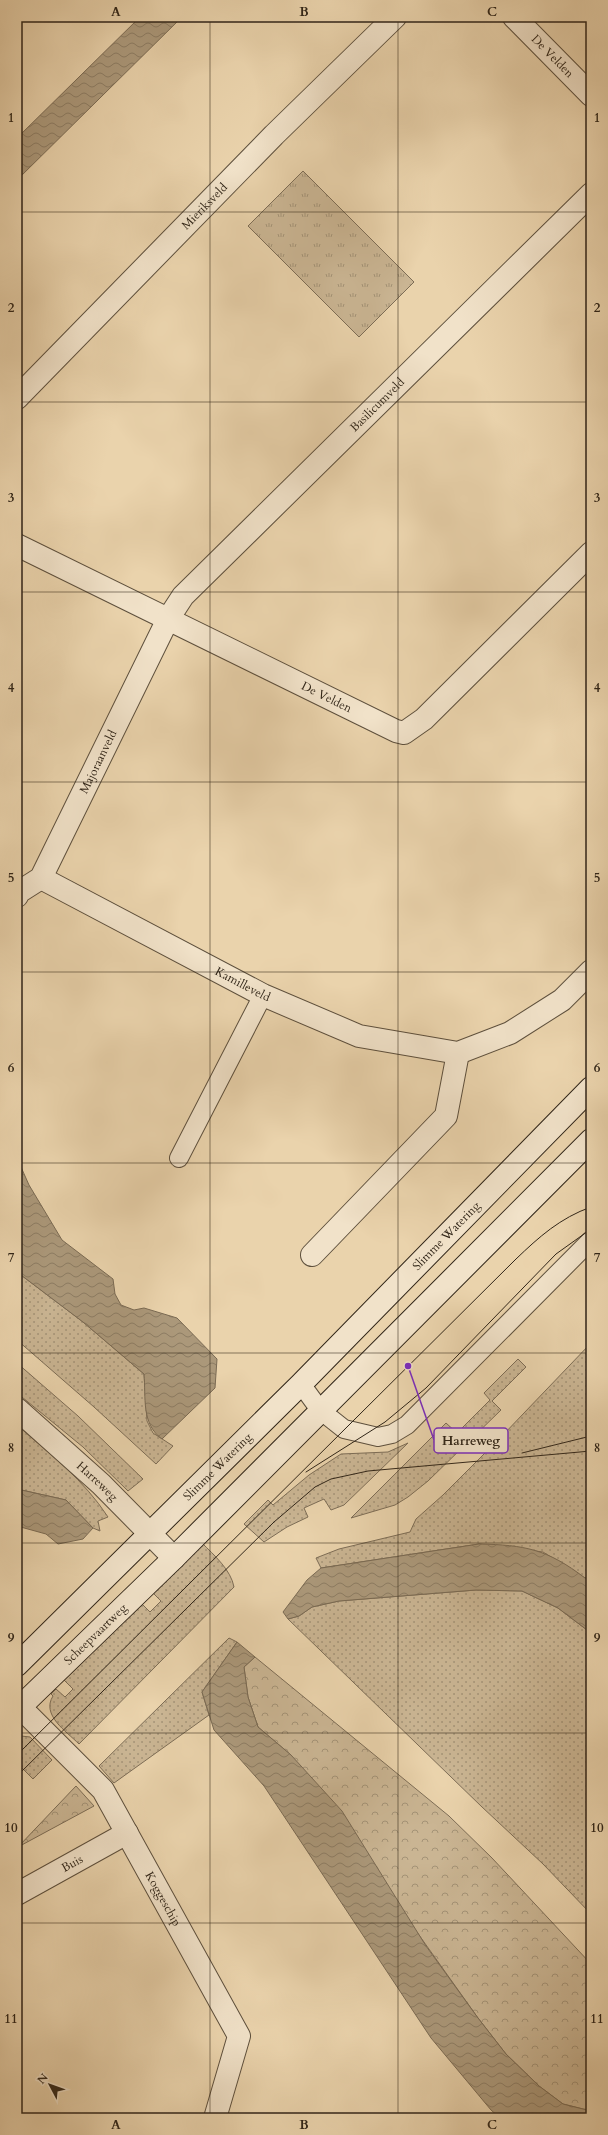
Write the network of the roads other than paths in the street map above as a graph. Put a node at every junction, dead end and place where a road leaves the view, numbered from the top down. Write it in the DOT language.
graph roads {
  1 [pos="395,17"];
  2 [pos="514,17"];
  3 [pos="591,95"];
  4 [pos="591,194"];
  5 [pos="17,398"];
  6 [pos="17,545"];
  7 [pos="591,553"];
  8 [pos="168,619"];
  9 [pos="41,878"];
  10 [pos="17,896"];
  11 [pos="591,971"];
  12 [pos="263,995"];
  13 [pos="458,1053"];
  14 [pos="591,1088"];
  15 [pos="591,1140"];
  16 [pos="179,1158"];
  17 [pos="591,1240"];
  18 [pos="312,1255"];
  19 [pos="301,1384"];
  20 [pos="17,1409"];
  21 [pos="320,1410"];
  22 [pos="149,1532"];
  23 [pos="174,1558"];
  24 [pos="17,1665"];
  25 [pos="18,1707"];
  26 [pos="127,1833"];
  27 [pos="17,1894"];
  28 [pos="215,2118"];
  1 -- 5 [label="street, Mieriksveld"];
  2 -- 3 [label="street, De Velden"];
  4 -- 8 [label="street, Basilicumveld"];
  6 -- 8 [label="street, De Velden"];
  7 -- 8 [label="street, De Velden"];
  8 -- 9 [label="street, Majoraanveld"];
  9 -- 10 [label="street"];
  9 -- 12 [label="street, Kamilleveld"];
  11 -- 13 [label="street"];
  12 -- 13 [label="street, Kamilleveld"];
  12 -- 16 [label="lane"];
  13 -- 18 [label="street"];
  14 -- 19 [label="street, Slimme Watering"];
  15 -- 21 [label="street"];
  17 -- 21 [label="lane"];
  19 -- 21 [label="lane"];
  19 -- 22 [label="street, Slimme Watering"];
  20 -- 22 [label="street, Harreweg"];
  21 -- 23 [label="street"];
  22 -- 23 [label="street, Harreweg"];
  22 -- 24 [label="street"];
  23 -- 25 [label="street, Scheepvaartweg"];
  25 -- 26 [label="street, Koggeschip"];
  26 -- 27 [label="street, Buis"];
  26 -- 28 [label="street, Koggeschip"];
}
